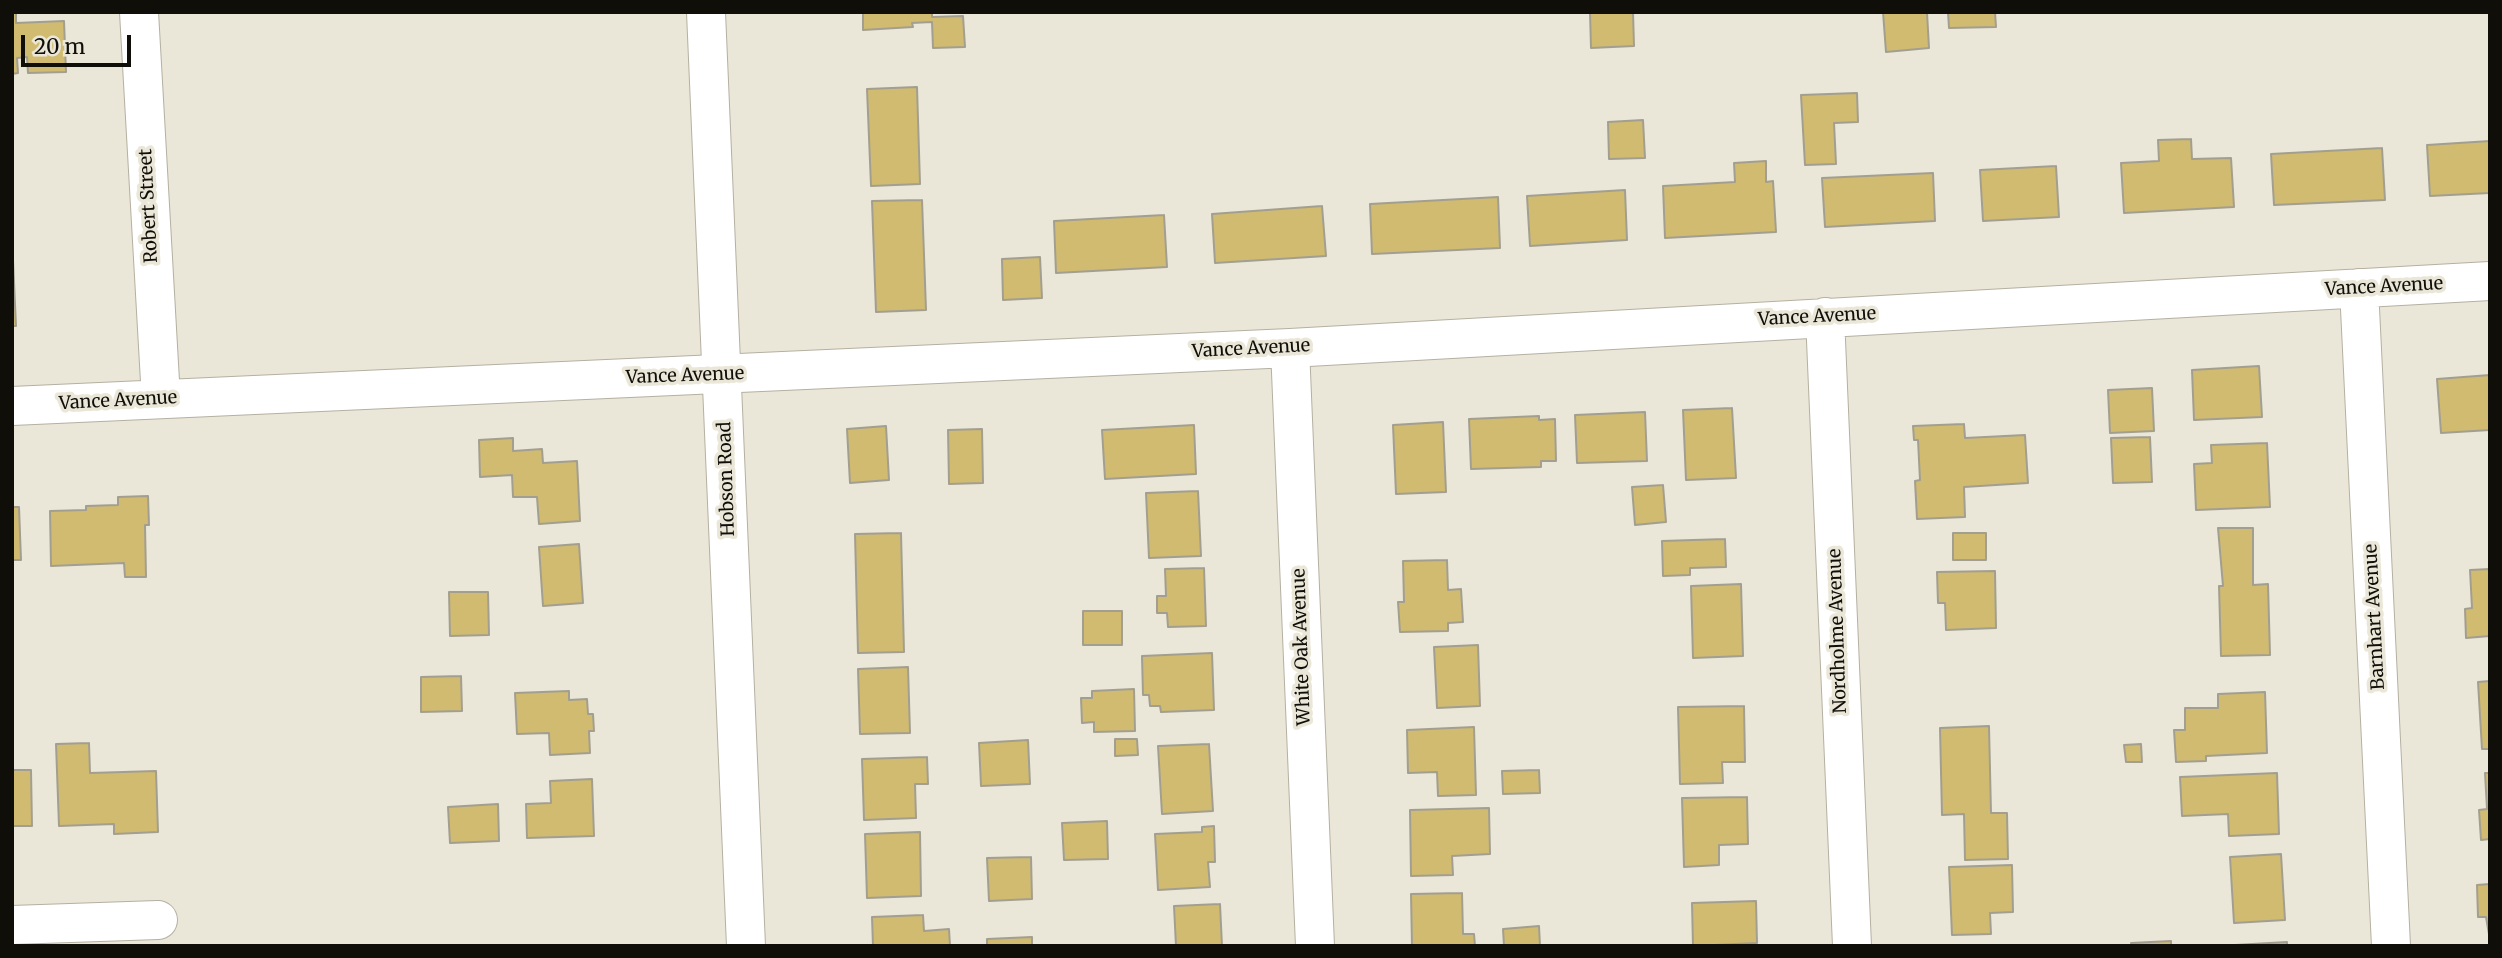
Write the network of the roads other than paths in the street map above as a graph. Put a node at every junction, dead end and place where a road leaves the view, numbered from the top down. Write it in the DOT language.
graph roads {
  1 [pos="139,12"];
  2 [pos="706,12"];
  3 [pos="2490,281"];
  4 [pos="2360,288"];
  5 [pos="1825,317"];
  6 [pos="1290,348"];
  7 [pos="723,374"];
  8 [pos="161,399"];
  9 [pos="12,406"];
  10 [pos="158,920"];
  11 [pos="12,925"];
  12 [pos="746,946"];
  13 [pos="1315,946"];
  14 [pos="1852,946"];
  15 [pos="2390,946"];
  1 -- 8 [label="street, Robert Street"];
  2 -- 7 [label="street, Hobson Road"];
  3 -- 4 [label="street, Vance Avenue"];
  4 -- 5 [label="street, Vance Avenue"];
  4 -- 15 [label="street, Barnhart Avenue"];
  5 -- 6 [label="street, Vance Avenue"];
  5 -- 14 [label="street, Nordholme Avenue"];
  6 -- 7 [label="street, Vance Avenue"];
  6 -- 13 [label="street, White Oak Avenue"];
  7 -- 8 [label="street, Vance Avenue"];
  7 -- 12 [label="street, Hobson Road"];
  8 -- 9 [label="street, Vance Avenue"];
  10 -- 11 [label="street"];
}
